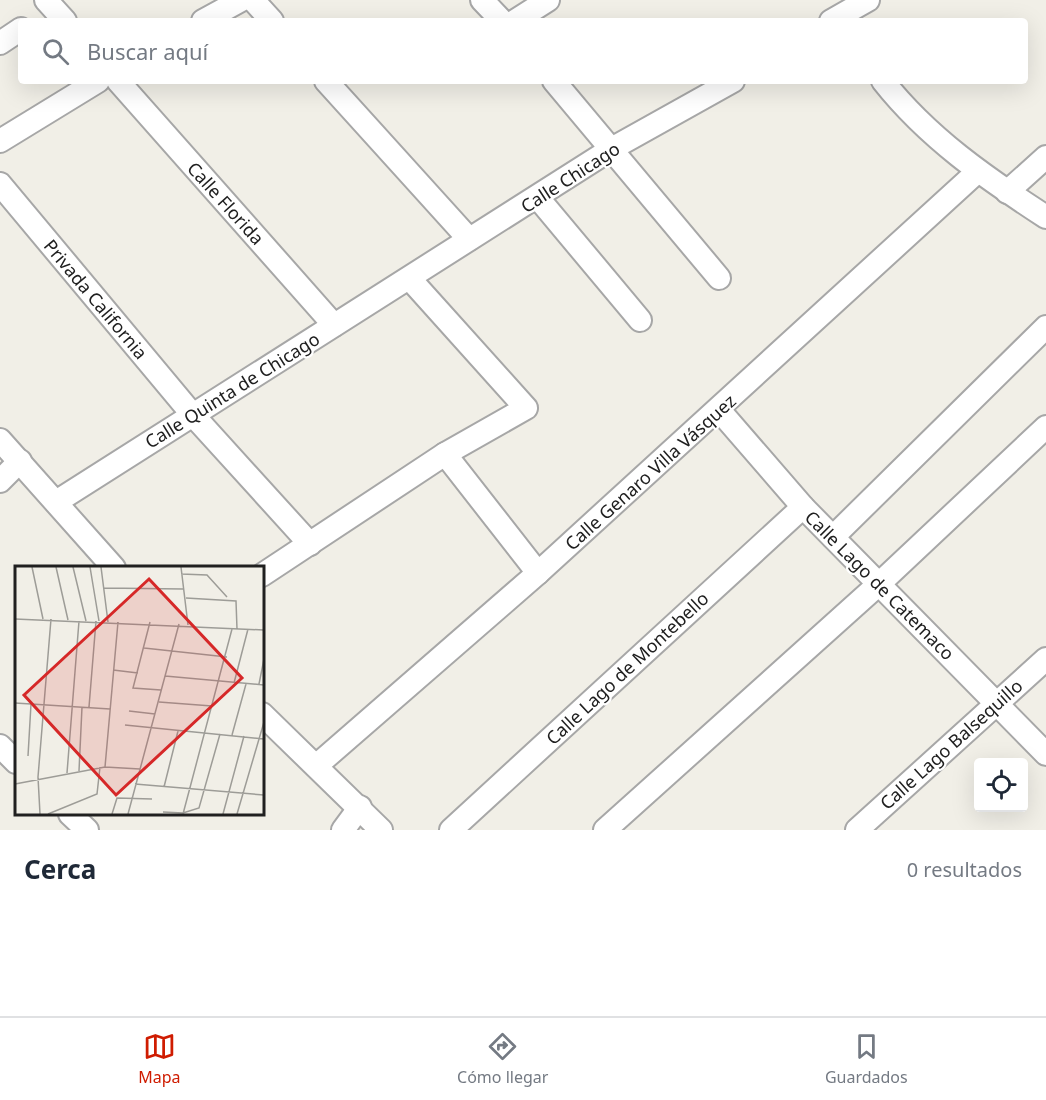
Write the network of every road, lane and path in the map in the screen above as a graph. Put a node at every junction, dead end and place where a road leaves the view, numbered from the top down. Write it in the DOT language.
graph roads {
  1 [pos="241,0"];
  2 [pos="253,0"];
  3 [pos="483,0"];
  4 [pos="548,0"];
  5 [pos="868,0"];
  6 [pos="55,10"];
  7 [pos="40,18"];
  8 [pos="208,18"];
  9 [pos="269,18"];
  10 [pos="499,18"];
  11 [pos="520,18"];
  12 [pos="837,18"];
  13 [pos="18,31"];
  14 [pos="0,42"];
  15 [pos="93,84"];
  16 [pos="121,84"];
  17 [pos="329,84"];
  18 [pos="557,84"];
  19 [pos="728,84"];
  20 [pos="886,84"];
  21 [pos="0,141"];
  22 [pos="613,148"];
  23 [pos="1046,157"];
  24 [pos="977,172"];
  25 [pos="0,184"];
  26 [pos="1007,192"];
  27 [pos="538,198"];
  28 [pos="1046,217"];
  29 [pos="469,239"];
  30 [pos="719,278"];
  31 [pos="410,279"];
  32 [pos="640,320"];
  33 [pos="334,325"];
  34 [pos="1046,327"];
  35 [pos="718,410"];
  36 [pos="192,414"];
  37 [pos="1046,427"];
  38 [pos="0,440"];
  39 [pos="445,454"];
  40 [pos="20,461"];
  41 [pos="0,481"];
  42 [pos="56,502"];
  43 [pos="803,507"];
  44 [pos="832,537"];
  45 [pos="310,544"];
  46 [pos="113,566"];
  47 [pos="538,573"];
  48 [pos="264,574"];
  49 [pos="880,583"];
  50 [pos="1046,658"];
  51 [pos="996,704"];
  52 [pos="264,716"];
  53 [pos="0,746"];
  54 [pos="1046,754"];
  55 [pos="15,761"];
  56 [pos="316,766"];
  57 [pos="360,807"];
  58 [pos="72,815"];
  59 [pos="87,830"];
  60 [pos="343,830"];
  61 [pos="381,830"];
  62 [pos="450,830"];
  63 [pos="605,830"];
  64 [pos="857,830"];
  1 -- 8 [label="street"];
  2 -- 9 [label="street"];
  3 -- 10 [label="street"];
  4 -- 11 [label="street"];
  5 -- 12 [label="street"];
  6 -- 7 [label="street"];
  13 -- 14 [label="street"];
  15 -- 21 [label="street"];
  16 -- 33 [label="street, Calle Florida"];
  17 -- 29 [label="street"];
  18 -- 22 [label="street"];
  19 -- 22 [label="street, Calle Chicago"];
  20 -- 24 [label="street"];
  22 -- 27 [label="street, Calle Chicago"];
  22 -- 30 [label="street"];
  23 -- 26 [label="street"];
  24 -- 26 [label="street"];
  24 -- 35 [label="street, Calle Genaro Villa Vásquez"];
  25 -- 36 [label="street, Privada California"];
  26 -- 28 [label="street"];
  27 -- 29 [label="street, Calle Chicago"];
  27 -- 32 [label="street"];
  29 -- 31 [label="street, Calle Chicago"];
  31 -- 33 [label="street, Calle Quinta de Chicago"];
  31 -- 39 [label="street"];
  33 -- 36 [label="street, Calle Quinta de Chicago"];
  34 -- 44 [label="street"];
  35 -- 43 [label="street, Calle Lago de Catemaco"];
  35 -- 47 [label="street, Calle Genaro Villa Vásquez"];
  36 -- 42 [label="street, Calle Quinta de Chicago"];
  36 -- 45 [label="street, Privada California"];
  37 -- 49 [label="street"];
  38 -- 40 [label="street"];
  39 -- 45 [label="street"];
  39 -- 47 [label="street"];
  40 -- 41 [label="street"];
  40 -- 42 [label="street"];
  42 -- 46 [label="street"];
  43 -- 44 [label="street, Calle Lago de Catemaco"];
  43 -- 62 [label="street, Calle Lago de Montebello"];
  44 -- 49 [label="street, Calle Lago de Catemaco"];
  45 -- 48 [label="street"];
  47 -- 56 [label="street, Calle Genaro Villa Vásquez"];
  49 -- 51 [label="street, Calle Lago de Catemaco"];
  49 -- 63 [label="street"];
  50 -- 51 [label="street, Calle Lago Balsequillo"];
  51 -- 54 [label="street, Calle Lago de Catemaco"];
  51 -- 64 [label="street, Calle Lago Balsequillo"];
  52 -- 56 [label="street"];
  53 -- 55 [label="street"];
  56 -- 57 [label="street"];
  57 -- 60 [label="street"];
  57 -- 61 [label="street"];
  58 -- 59 [label="street"];
}
